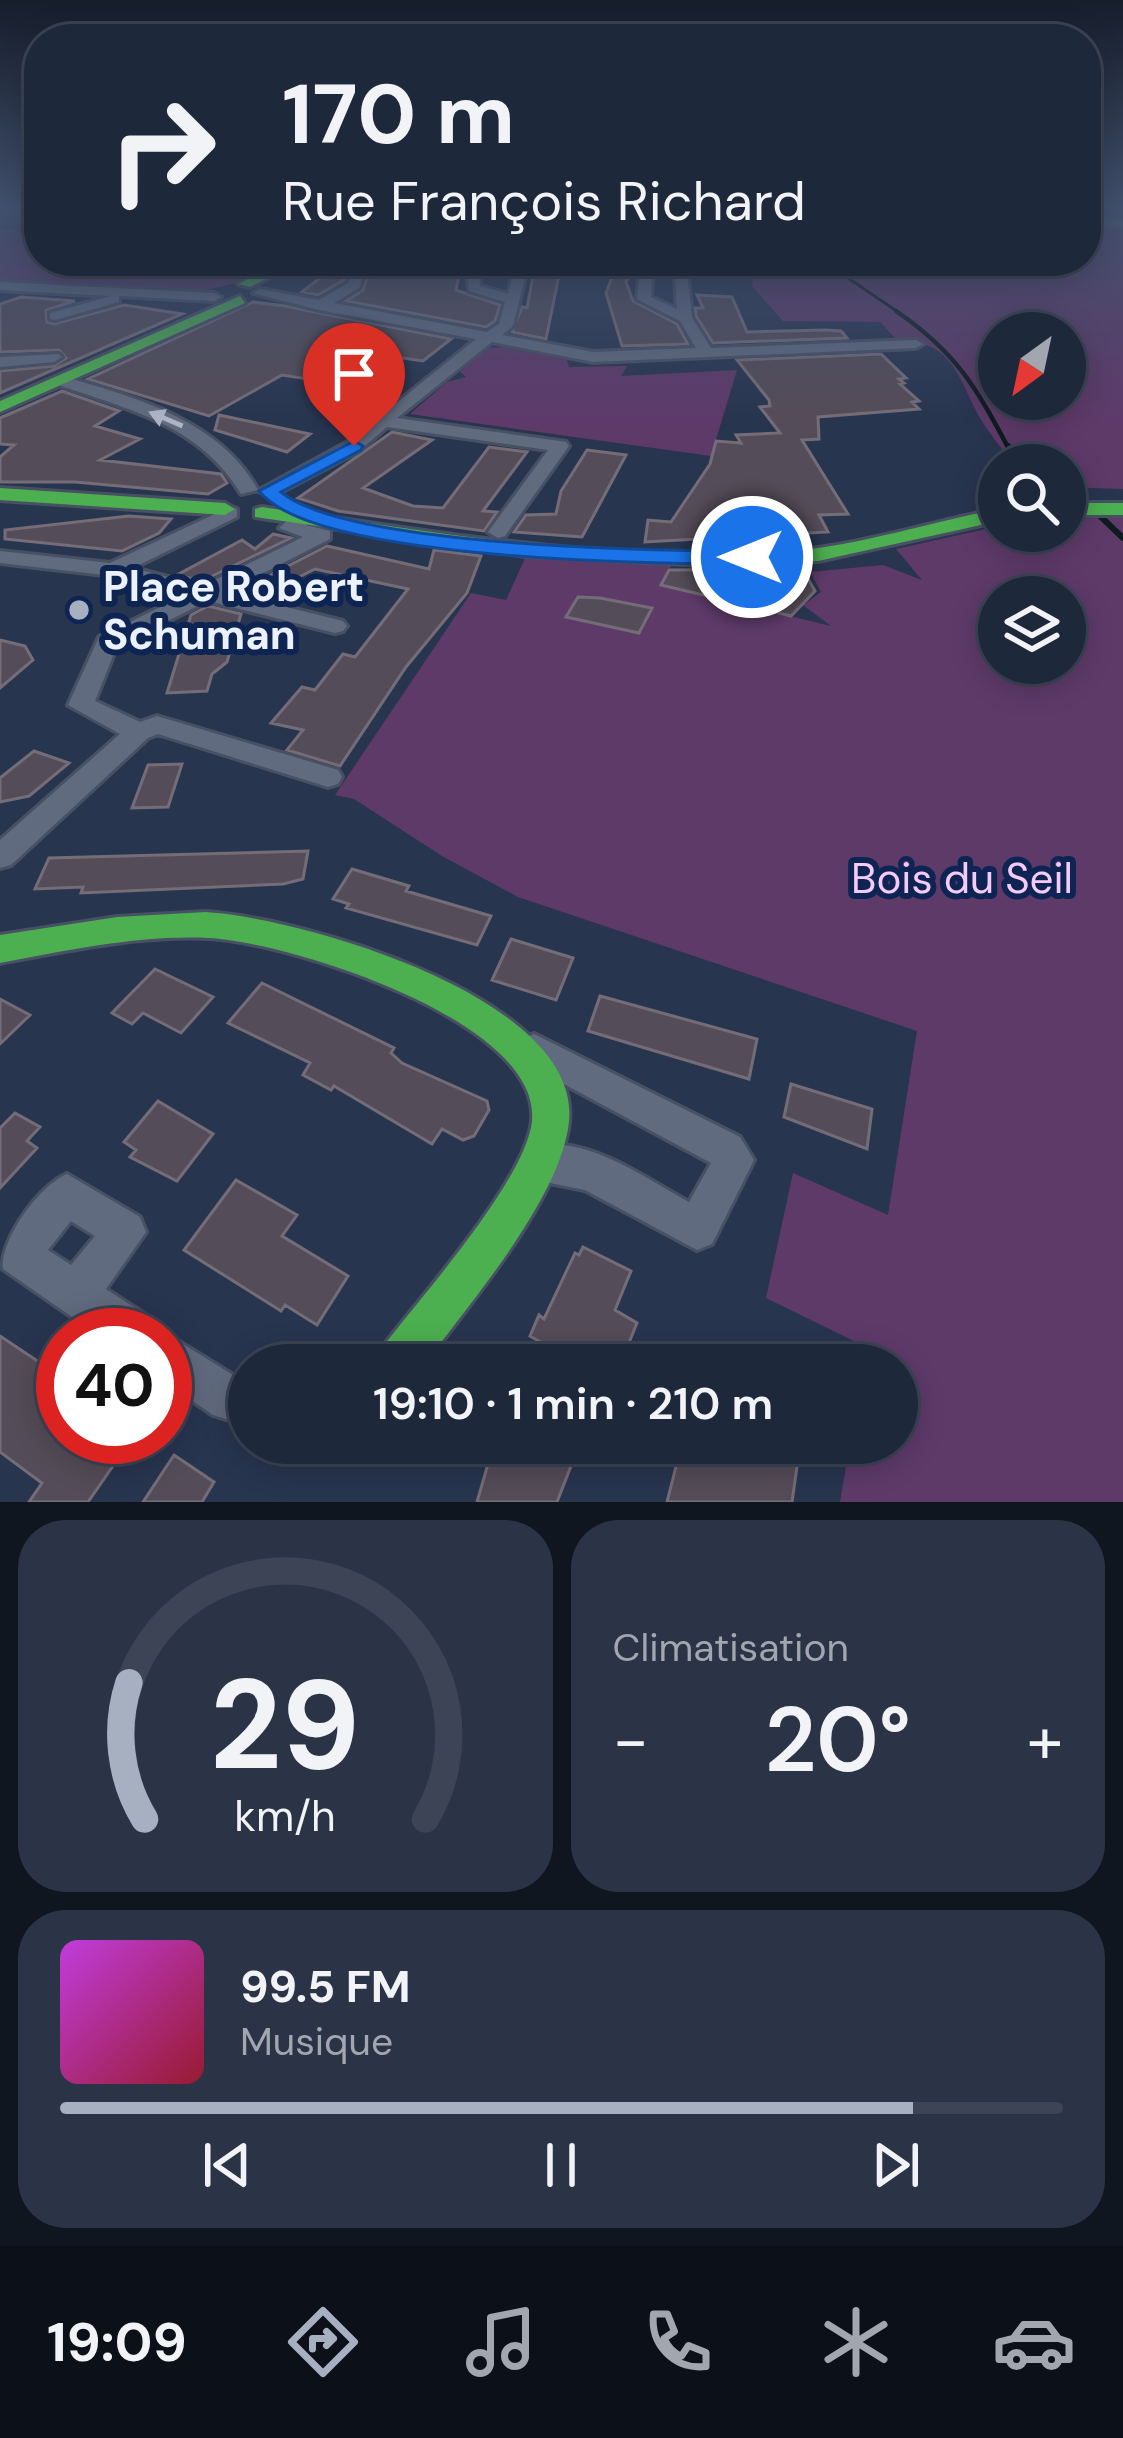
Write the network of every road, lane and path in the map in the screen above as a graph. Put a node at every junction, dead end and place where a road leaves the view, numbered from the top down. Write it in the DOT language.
graph roads {
  1 [pos="266,277"];
  2 [pos="358,277"];
  3 [pos="473,277"];
  4 [pos="519,277"];
  5 [pos="646,277"];
  6 [pos="681,277"];
  7 [pos="7,286"];
  8 [pos="243,294"];
  9 [pos="125,295"];
  10 [pos="0,298"];
  11 [pos="513,300"];
  12 [pos="319,306"];
  13 [pos="55,316"];
  14 [pos="685,318"];
  15 [pos="488,338"];
  16 [pos="916,344"];
  17 [pos="707,354"];
  18 [pos="0,362"];
  19 [pos="58,369"];
  20 [pos="0,407"];
  21 [pos="384,421"];
  22 [pos="0,494"];
  23 [pos="248,502"];
  24 [pos="1086,508"];
  25 [pos="1122,508"];
  26 [pos="978,519"];
  27 [pos="314,520"];
  28 [pos="498,532"];
  29 [pos="0,557"];
  30 [pos="113,570"];
  31 [pos="195,594"];
  32 [pos="335,626"];
  33 [pos="139,732"];
  34 [pos="328,777"];
  35 [pos="0,857"];
  36 [pos="0,949"];
  37 [pos="522,1044"];
  38 [pos="538,1164"];
  39 [pos="76,1293"];
  40 [pos="97,1308"];
  41 [pos="412,1344"];
  42 [pos="192,1374"];
  43 [pos="228,1398"];
  1 -- 8 [label="street"];
  2 -- 12 [label="street"];
  3 -- 11 [label="street"];
  4 -- 11 [label="street"];
  5 -- 14 [label="street"];
  6 -- 14 [label="street"];
  7 -- 9 [label="street"];
  7 -- 10 [label="street"];
  8 -- 9 [label="street"];
  8 -- 12 [label="street"];
  8 -- 19 [label="street"];
  9 -- 13 [label="street"];
  11 -- 15 [label="street"];
  12 -- 15 [label="street"];
  14 -- 17 [label="street"];
  15 -- 17 [label="street"];
  15 -- 21 [label="street"];
  16 -- 17 [label="street"];
  18 -- 19 [label="street"];
  19 -- 20 [label="street"];
  23 -- 19 [label="street, one-way"];
  21 -- 23 [label="street"];
  21 -- 28 [label="street"];
  22 -- 23 [label="street"];
  23 -- 27 [label="street"];
  23 -- 30 [label="street"];
  24 -- 25 [label="street"];
  26 -- 27 [label="street"];
  27 -- 31 [label="street"];
  29 -- 30 [label="street"];
  30 -- 31 [label="street"];
  31 -- 32 [label="street"];
  31 -- 33 [label="street"];
  33 -- 34 [label="street"];
  33 -- 35 [label="street"];
  36 -- 37 [label="street"];
  37 -- 38 [label="street"];
  37 -- 38 [label="street"];
  38 -- 41 [label="street"];
  39 -- 40 [label="street"];
  42 -- 43 [label="street"];
}
